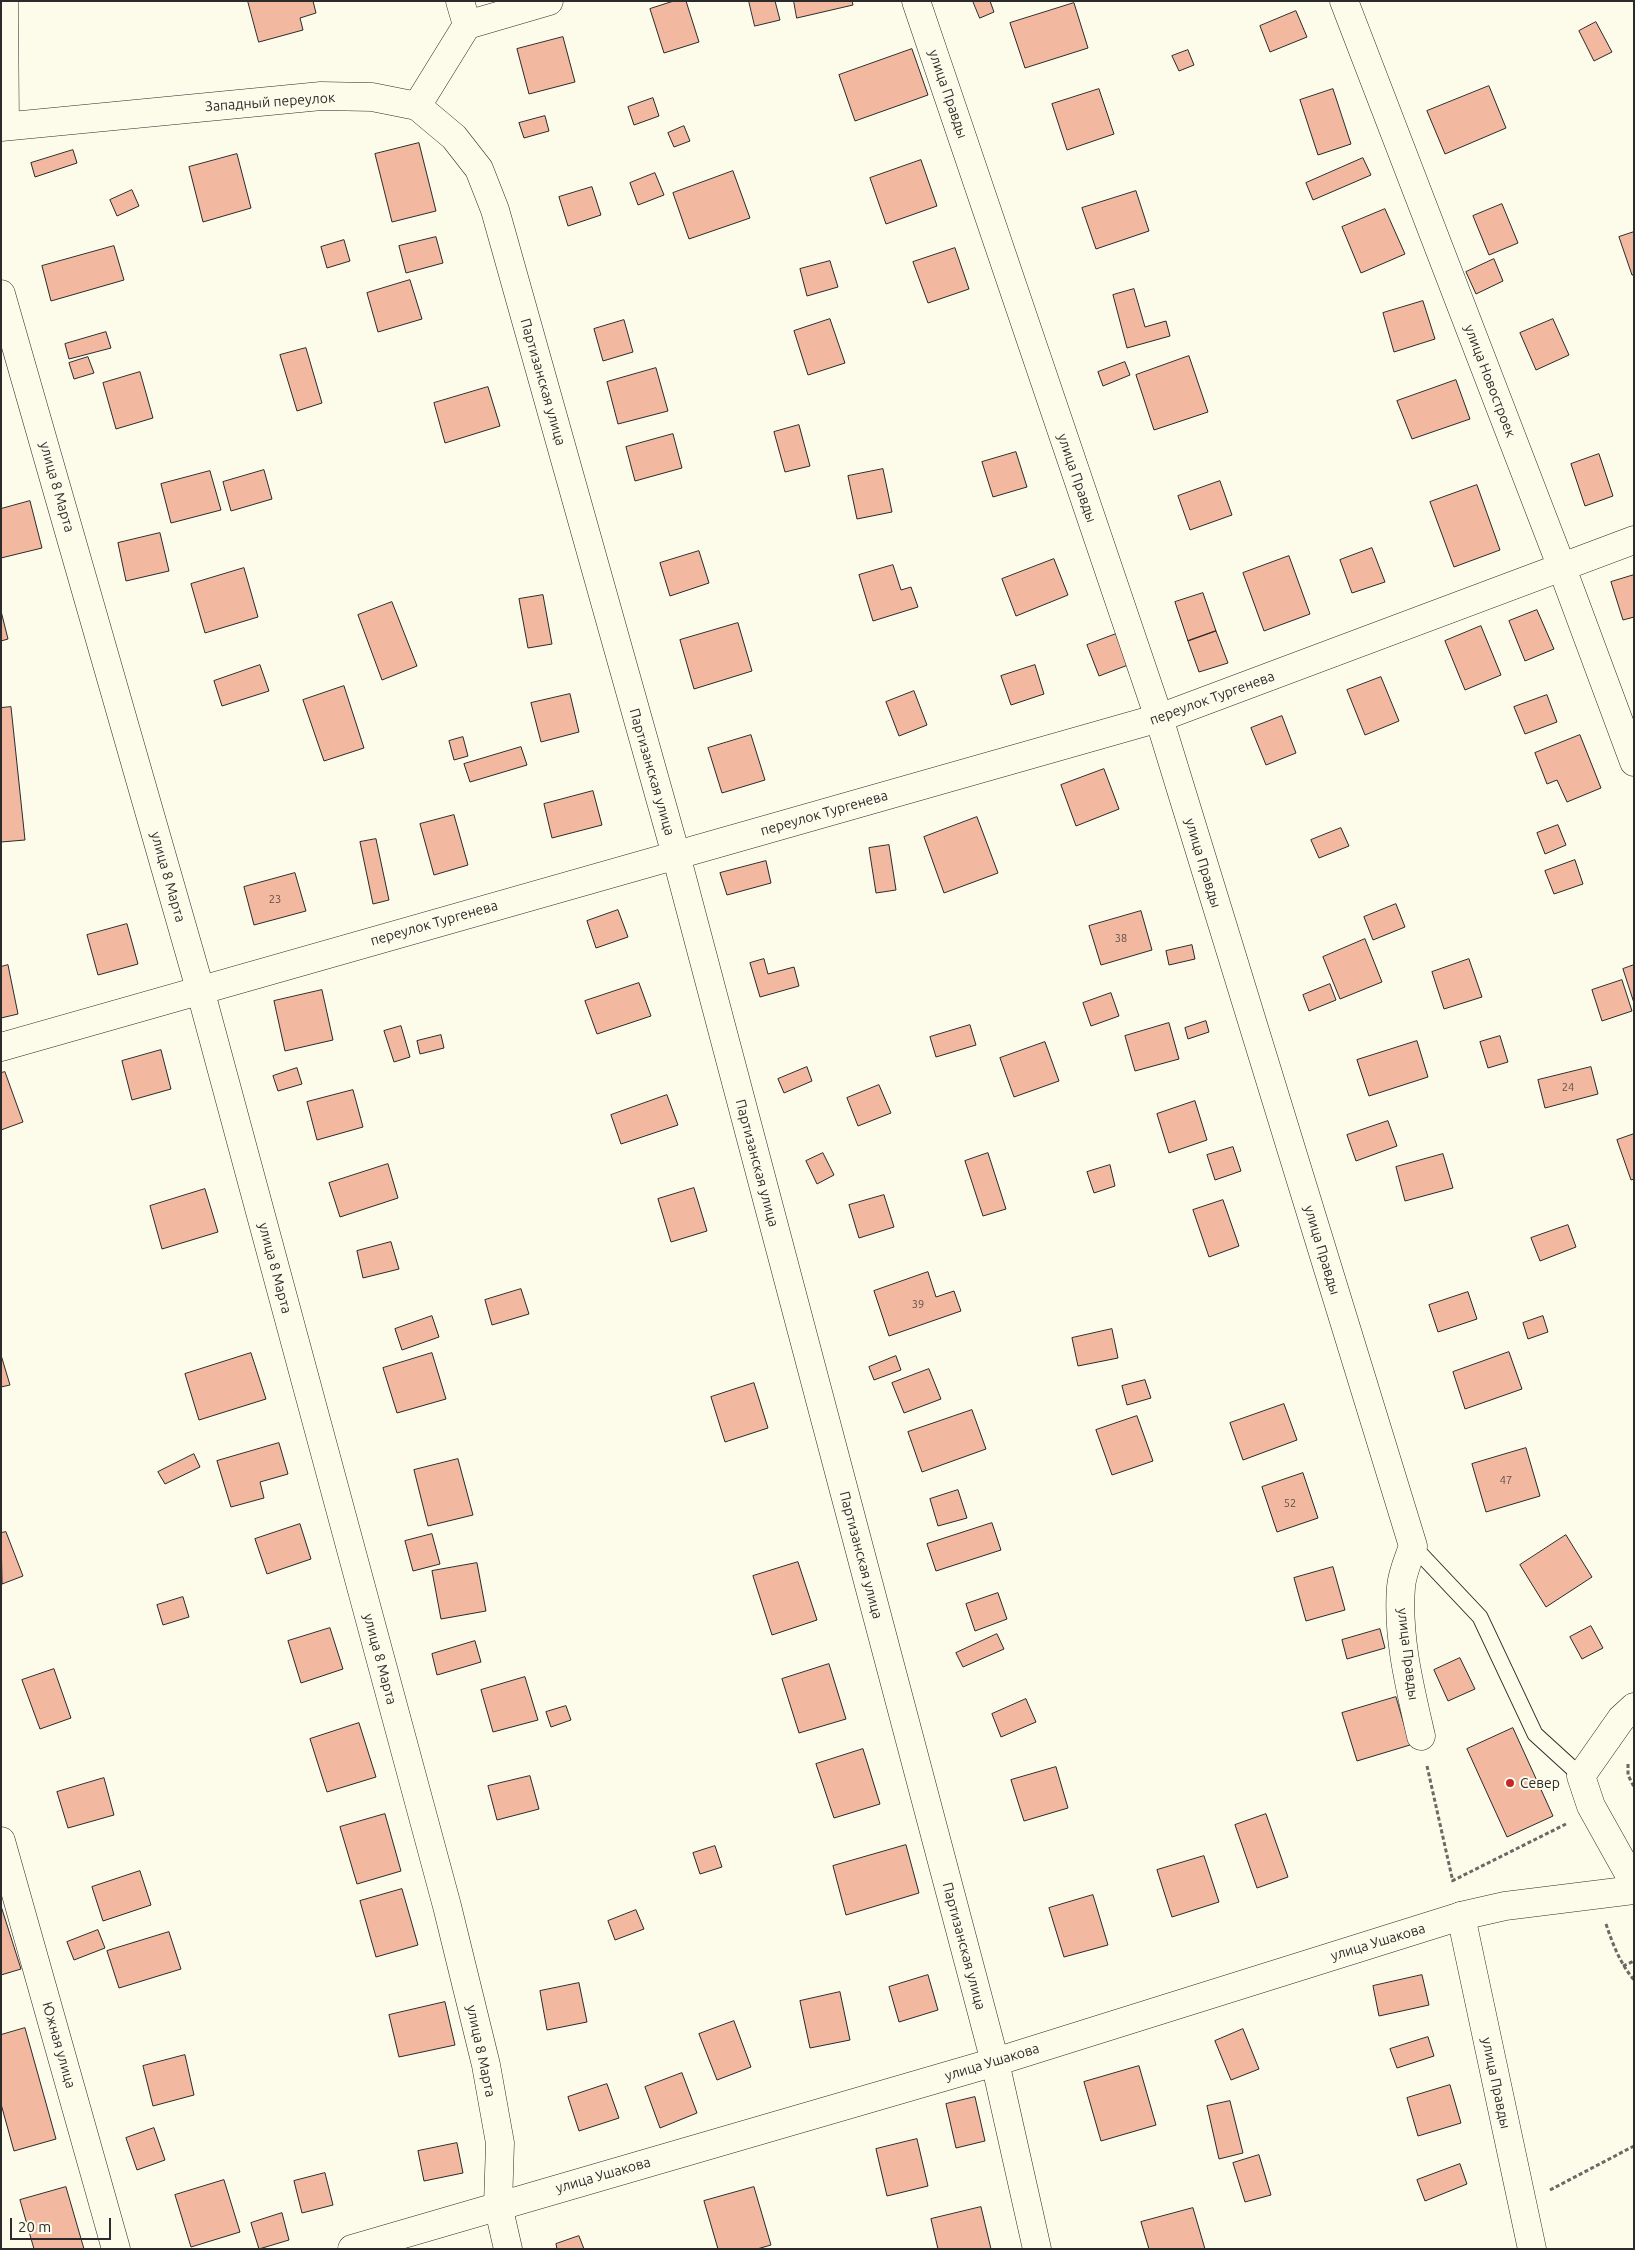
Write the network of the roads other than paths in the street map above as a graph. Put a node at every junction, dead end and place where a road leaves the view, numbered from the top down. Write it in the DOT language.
graph roads {
  1 [pos="4,1"];
  2 [pos="549,1"];
  3 [pos="916,1"];
  4 [pos="1344,1"];
  5 [pos="463,13"];
  6 [pos="417,106"];
  7 [pos="3,127"];
  8 [pos="1,294"];
  9 [pos="1634,540"];
  10 [pos="1562,568"];
  11 [pos="1159,718"];
  12 [pos="1634,762"];
  13 [pos="676,855"];
  14 [pos="200,989"];
  15 [pos="1,1047"];
  16 [pos="1413,1546"];
  17 [pos="1634,1707"];
  18 [pos="1421,1736"];
  19 [pos="1581,1776"];
  20 [pos="1,1842"];
  21 [pos="1634,1883"];
  22 [pos="1634,1890"];
  23 [pos="1460,1916"];
  24 [pos="995,2062"];
  25 [pos="498,2205"];
  26 [pos="116,2249"];
  27 [pos="352,2249"];
  28 [pos="508,2249"];
  29 [pos="1037,2249"];
  30 [pos="1532,2249"];
  1 -- 7 [label="street"];
  2 -- 5 [label="street"];
  3 -- 11 [label="street, улица Правды"];
  4 -- 10 [label="street, улица Новостроек"];
  5 -- 6 [label="street"];
  6 -- 7 [label="street, Западный переулок"];
  6 -- 13 [label="street, Партизанская улица"];
  8 -- 14 [label="street, улица 8 Марта"];
  9 -- 10 [label="street, переулок Тургенева"];
  10 -- 11 [label="street, переулок Тургенева"];
  10 -- 12 [label="street, улица Новостроек"];
  11 -- 13 [label="street, переулок Тургенева"];
  11 -- 16 [label="street, улица Правды"];
  13 -- 14 [label="street, переулок Тургенева"];
  13 -- 24 [label="street, Партизанская улица"];
  14 -- 15 [label="street, переулок Тургенева"];
  14 -- 25 [label="street, улица 8 Марта"];
  16 -- 18 [label="street, улица Правды"];
  16 -- 19 [label="lane"];
  17 -- 19 [label="street"];
  19 -- 21 [label="street"];
  20 -- 26 [label="street, Южная улица"];
  22 -- 23 [label="street, улица Ушакова"];
  23 -- 24 [label="street, улица Ушакова"];
  23 -- 30 [label="street, улица Правды"];
  24 -- 25 [label="street, улица Ушакова"];
  24 -- 29 [label="street, Партизанская улица"];
  25 -- 27 [label="street, улица Ушакова"];
  25 -- 28 [label="street, улица 8 Марта"];
}
